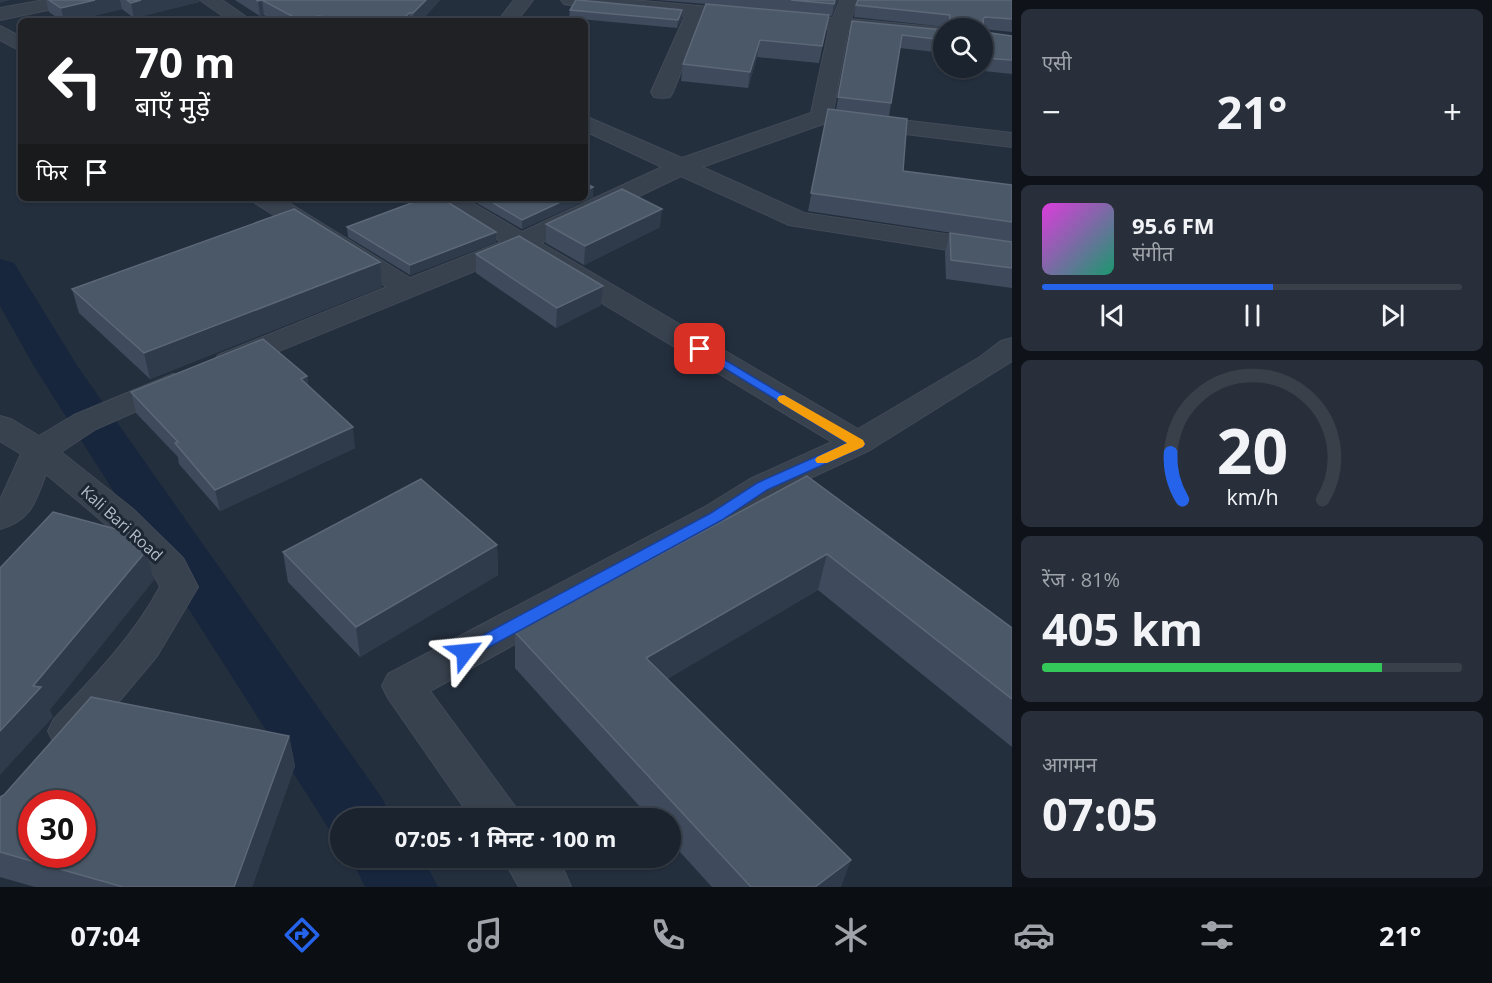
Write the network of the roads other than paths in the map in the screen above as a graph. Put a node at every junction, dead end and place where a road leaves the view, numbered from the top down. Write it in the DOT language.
graph roads {
  1 [pos="72,0"];
  2 [pos="209,0"];
  3 [pos="524,0"];
  4 [pos="570,0"];
  5 [pos="849,0"];
  6 [pos="696,12"];
  7 [pos="0,14"];
  8 [pos="238,18"];
  9 [pos="509,18"];
  10 [pos="840,24"];
  11 [pos="0,32"];
  12 [pos="933,33"];
  13 [pos="18,43"];
  14 [pos="662,92"];
  15 [pos="821,117"];
  16 [pos="588,124"];
  17 [pos="1012,140"];
  18 [pos="680,167"];
  19 [pos="269,201"];
  20 [pos="451,201"];
  21 [pos="523,242"];
  22 [pos="1012,252"];
  23 [pos="409,289"];
  24 [pos="1011,349"];
  25 [pos="0,426"];
  26 [pos="858,444"];
  27 [pos="39,451"];
  28 [pos="0,517"];
  29 [pos="46,757"];
  30 [pos="490,808"];
  31 [pos="533,868"];
  32 [pos="547,887"];
  1 -- 7 [label="street"];
  2 -- 8 [label="street"];
  3 -- 9 [label="street"];
  4 -- 6 [label="street"];
  5 -- 10 [label="street"];
  6 -- 10 [label="street"];
  6 -- 14 [label="street"];
  10 -- 12 [label="street"];
  10 -- 15 [label="street"];
  11 -- 13 [label="street"];
  15 -- 17 [label="street"];
  15 -- 18 [label="street"];
  16 -- 18 [label="street"];
  18 -- 21 [label="street"];
  18 -- 22 [label="street"];
  19 -- 23 [label="street"];
  20 -- 21 [label="street"];
  21 -- 23 [label="street"];
  21 -- 26 [label="street"];
  23 -- 27 [label="street"];
  24 -- 26 [label="street"];
  25 -- 27 [label="street, Kali Bari Road"];
  26 -- 30 [label="street"];
  27 -- 28 [label="street"];
  27 -- 29 [label="street, Kali Bari Road"];
  31 -- 32 [label="street"];
}
